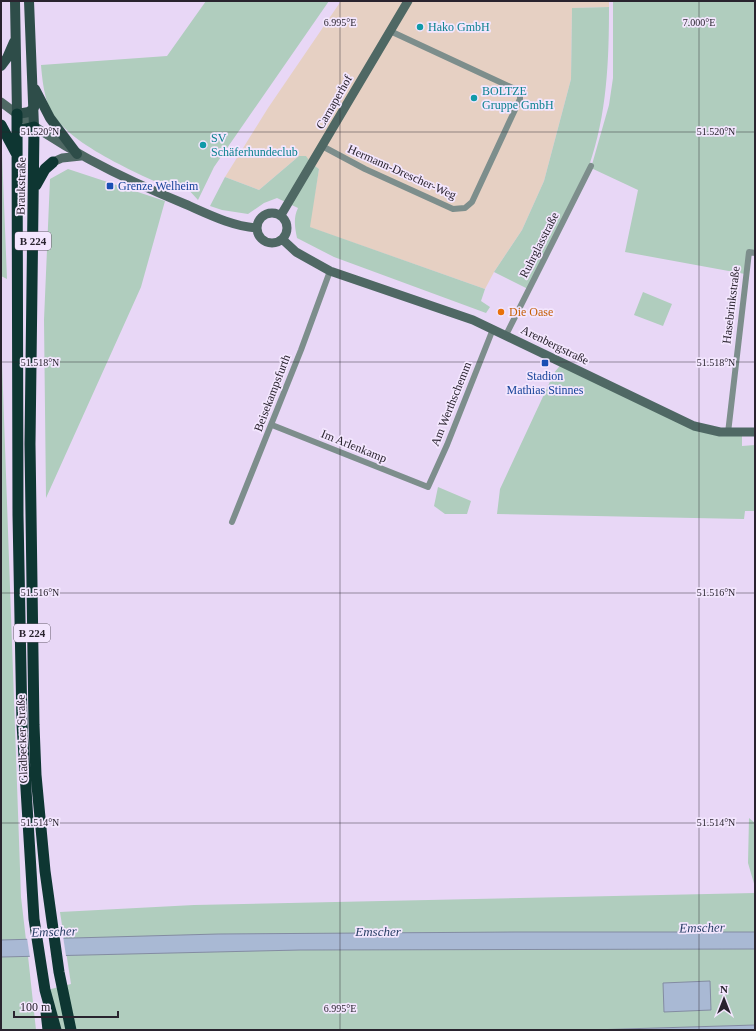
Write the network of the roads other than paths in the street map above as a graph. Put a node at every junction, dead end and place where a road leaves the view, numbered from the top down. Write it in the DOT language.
graph roads {
  1 [pos="15,1"];
  2 [pos="29,1"];
  3 [pos="408,1"];
  4 [pos="390,31"];
  5 [pos="16,36"];
  6 [pos="1,66"];
  7 [pos="34,85"];
  8 [pos="1,102"];
  9 [pos="34,108"];
  10 [pos="17,114"];
  11 [pos="1,125"];
  12 [pos="34,127"];
  13 [pos="17,134"];
  14 [pos="322,146"];
  15 [pos="17,155"];
  16 [pos="80,155"];
  17 [pos="53,162"];
  18 [pos="591,166"];
  19 [pos="35,189"];
  20 [pos="281,216"];
  21 [pos="257,228"];
  22 [pos="282,239"];
  23 [pos="752,253"];
  24 [pos="330,271"];
  25 [pos="493,329"];
  26 [pos="506,335"];
  27 [pos="272,425"];
  28 [pos="755,432"];
  29 [pos="728,433"];
  30 [pos="30,444"];
  31 [pos="18,448"];
  32 [pos="428,487"];
  33 [pos="232,522"];
  34 [pos="58,969"];
  35 [pos="45,990"];
  36 [pos="48,1030"];
  37 [pos="56,1030"];
  38 [pos="71,1030"];
  39 [pos="78,1030"];
  1 -- 5 [label="main road, Braukstraße / B 224"];
  2 -- 7 [label="main road, Braukstraße / B 224"];
  3 -- 4 [label="main road, Carnaperhof"];
  4 -- 14 [label="main road, Carnaperhof"];
  4 -- 14 [label="street, Hermann-Drescher-Weg"];
  5 -- 6 [label="main road"];
  5 -- 10 [label="main road, Braukstraße / B 224"];
  7 -- 9 [label="main road, Braukstraße / B 224"];
  7 -- 16 [label="main road"];
  8 -- 10 [label="main road"];
  9 -- 10 [label="main road"];
  9 -- 12 [label="main road, Braukstraße / B 224"];
  10 -- 12 [label="main road"];
  10 -- 13 [label="highway, Braukstraße / B 224"];
  11 -- 15 [label="highway"];
  12 -- 13 [label="highway"];
  12 -- 16 [label="main road"];
  12 -- 19 [label="highway, Braukstraße / B 224"];
  13 -- 15 [label="highway, Braukstraße / B 224"];
  14 -- 20 [label="main road, Carnaperhof"];
  15 -- 31 [label="highway, Braukstraße / B 224"];
  16 -- 17 [label="main road"];
  16 -- 21 [label="main road"];
  17 -- 19 [label="highway"];
  18 -- 26 [label="street, Ruhrglasstraße"];
  19 -- 30 [label="highway, Braukstraße / B 224"];
  20 -- 21 [label="main road"];
  20 -- 22 [label="main road"];
  21 -- 22 [label="main road"];
  22 -- 24 [label="main road, Arenbergstraße"];
  23 -- 29 [label="street, Hasebrinkstraße"];
  24 -- 25 [label="main road, Arenbergstraße"];
  24 -- 27 [label="street, Beisekampsfurth"];
  25 -- 26 [label="main road, Arenbergstraße"];
  25 -- 32 [label="street, Am Werthschemm"];
  26 -- 29 [label="main road, Arenbergstraße"];
  27 -- 32 [label="street, Im Arlenkamp"];
  27 -- 33 [label="street, Beisekampsfurth"];
  28 -- 29 [label="main road, Arenbergstraße"];
  30 -- 34 [label="highway, Gladbecker Straße / B 224"];
  31 -- 35 [label="highway, Gladbecker Straße / B 224"];
  34 -- 38 [label="highway, Gladbecker Straße / B 224"];
  34 -- 39 [label="highway"];
  35 -- 36 [label="highway"];
  35 -- 37 [label="highway, Gladbecker Straße / B 224"];
}
